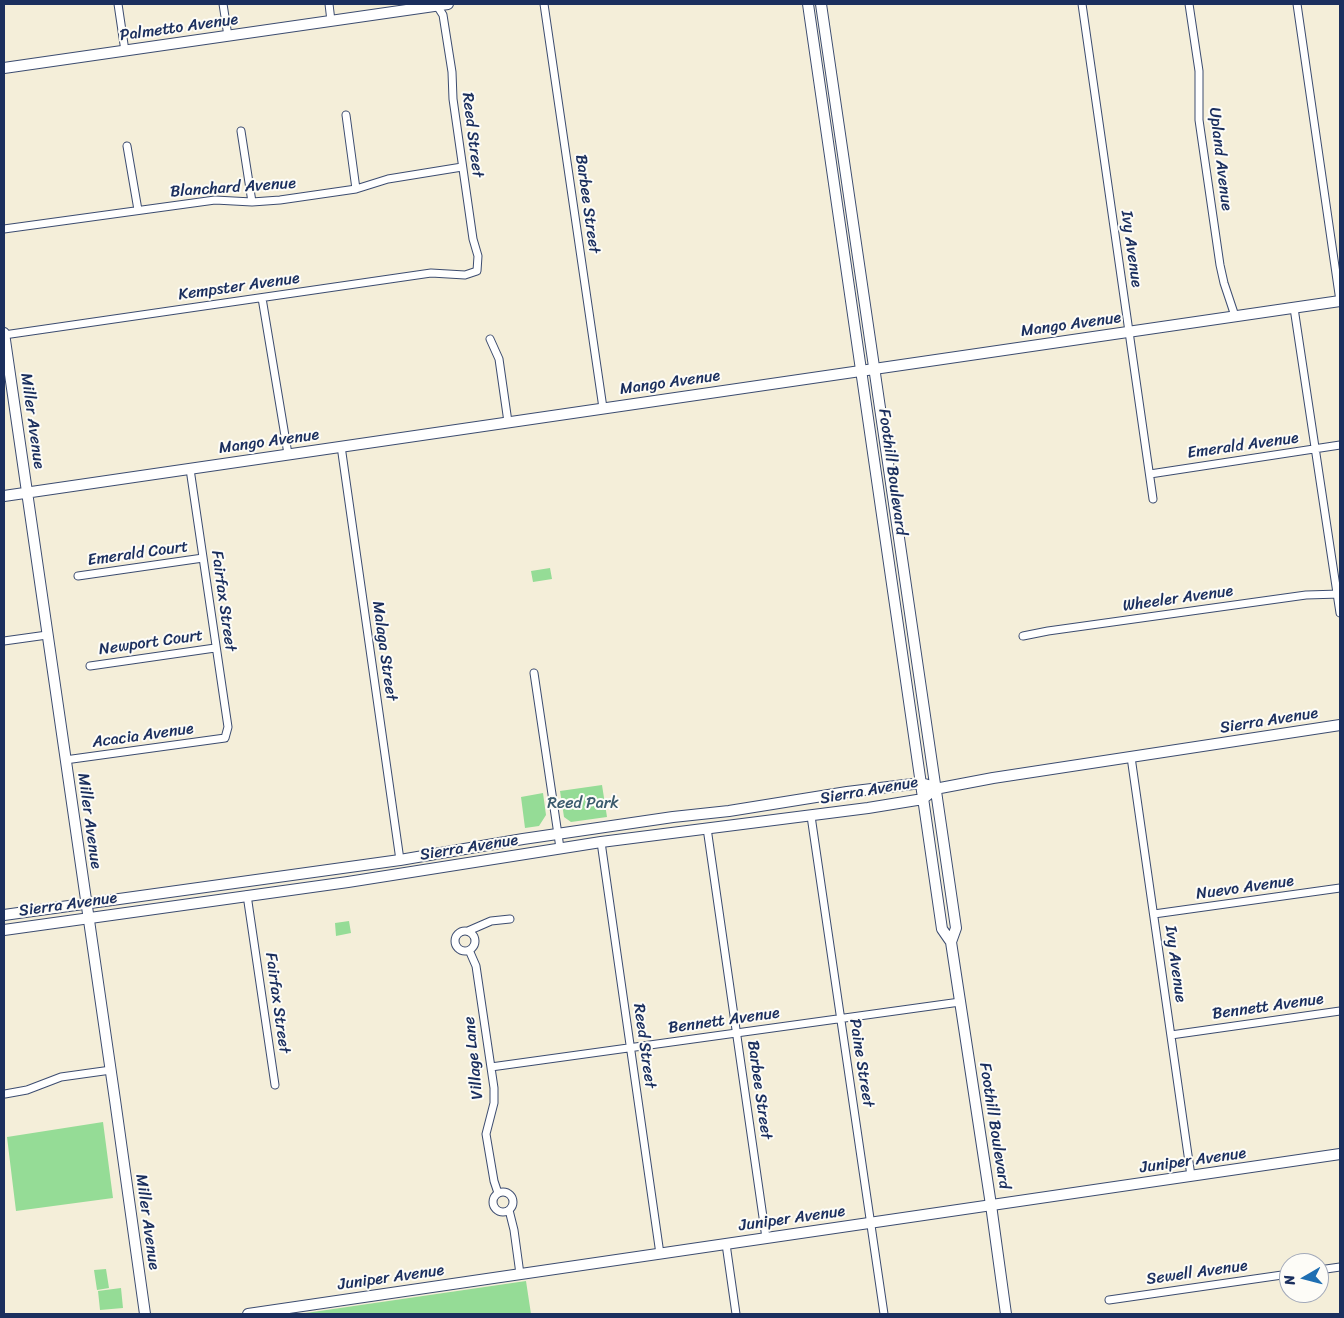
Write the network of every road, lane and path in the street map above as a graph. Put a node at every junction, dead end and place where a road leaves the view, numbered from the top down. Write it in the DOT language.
graph roads {
  1 [pos="118,4"];
  2 [pos="223,4"];
  3 [pos="329,4"];
  4 [pos="448,4"];
  5 [pos="544,4"];
  6 [pos="808,4"];
  7 [pos="821,4"];
  8 [pos="1082,4"];
  9 [pos="1189,4"];
  10 [pos="1297,4"];
  11 [pos="436,5"];
  12 [pos="331,21"];
  13 [pos="228,36"];
  14 [pos="125,51"];
  15 [pos="4,68"];
  16 [pos="346,115"];
  17 [pos="241,131"];
  18 [pos="127,146"];
  19 [pos="462,168"];
  20 [pos="847,182"];
  21 [pos="835,183"];
  22 [pos="356,189"];
  23 [pos="252,202"];
  24 [pos="138,210"];
  25 [pos="4,229"];
  26 [pos="477,271"];
  27 [pos="262,298"];
  28 [pos="1340,301"];
  29 [pos="1294,308"];
  30 [pos="1235,316"];
  31 [pos="1129,332"];
  32 [pos="490,338"];
  33 [pos="4,339"];
  34 [pos="874,369"];
  35 [pos="862,370"];
  36 [pos="603,408"];
  37 [pos="508,422"];
  38 [pos="341,446"];
  39 [pos="1340,446"];
  40 [pos="1316,449"];
  41 [pos="288,454"];
  42 [pos="190,468"];
  43 [pos="1150,474"];
  44 [pos="27,492"];
  45 [pos="4,496"];
  46 [pos="1153,499"];
  47 [pos="203,558"];
  48 [pos="78,576"];
  49 [pos="1339,594"];
  50 [pos="1340,613"];
  51 [pos="47,635"];
  52 [pos="1023,636"];
  53 [pos="4,641"];
  54 [pos="215,648"];
  55 [pos="90,666"];
  56 [pos="534,673"];
  57 [pos="1340,725"];
  58 [pos="225,738"];
  59 [pos="1131,757"];
  60 [pos="66,760"];
  61 [pos="921,783"];
  62 [pos="935,788"];
  63 [pos="923,799"];
  64 [pos="811,816"];
  65 [pos="707,828"];
  66 [pos="558,834"];
  67 [pos="601,842"];
  68 [pos="560,848"];
  69 [pos="400,860"];
  70 [pos="1340,888"];
  71 [pos="247,895"];
  72 [pos="86,903"];
  73 [pos="1154,914"];
  74 [pos="4,915"];
  75 [pos="88,918"];
  76 [pos="510,919"];
  77 [pos="4,930"];
  78 [pos="468,931"];
  79 [pos="951,942"];
  80 [pos="469,950"];
  81 [pos="960,1002"];
  82 [pos="1340,1011"];
  83 [pos="841,1018"];
  84 [pos="737,1033"];
  85 [pos="1171,1035"];
  86 [pos="630,1048"];
  87 [pos="491,1067"];
  88 [pos="111,1070"];
  89 [pos="276,1085"];
  90 [pos="5,1094"];
  91 [pos="1340,1154"];
  92 [pos="1191,1176"];
  93 [pos="498,1194"];
  94 [pos="991,1204"];
  95 [pos="509,1210"];
  96 [pos="871,1222"];
  97 [pos="766,1238"];
  98 [pos="726,1244"];
  99 [pos="660,1254"];
  100 [pos="520,1274"];
  101 [pos="1279,1275"];
  102 [pos="1109,1300"];
  103 [pos="145,1314"];
  104 [pos="248,1314"];
  105 [pos="736,1314"];
  106 [pos="884,1314"];
  107 [pos="1006,1314"];
  1 -- 14 [label="street"];
  2 -- 13 [label="street"];
  3 -- 12 [label="street"];
  4 -- 11 [label="main road, Palmetto Avenue"];
  5 -- 36 [label="street, Barbee Street"];
  6 -- 21 [label="main road, Foothill Boulevard"];
  7 -- 20 [label="main road"];
  8 -- 31 [label="street, Ivy Avenue"];
  9 -- 30 [label="street, Upland Avenue"];
  10 -- 28 [label="street"];
  11 -- 12 [label="main road, Palmetto Avenue"];
  11 -- 19 [label="street, Reed Street"];
  12 -- 13 [label="main road, Palmetto Avenue"];
  13 -- 14 [label="main road, Palmetto Avenue"];
  14 -- 15 [label="main road, Palmetto Avenue"];
  16 -- 22 [label="street"];
  17 -- 23 [label="street"];
  18 -- 24 [label="street"];
  19 -- 22 [label="street, Blanchard Avenue"];
  19 -- 26 [label="street, Reed Street"];
  20 -- 21 [label="main road"];
  20 -- 34 [label="main road, Foothill Boulevard"];
  21 -- 35 [label="main road, Foothill Boulevard"];
  22 -- 23 [label="street, Blanchard Avenue"];
  23 -- 24 [label="street, Blanchard Avenue"];
  24 -- 25 [label="street, Blanchard Avenue"];
  26 -- 27 [label="street, Kempster Avenue"];
  27 -- 33 [label="street, Kempster Avenue"];
  27 -- 41 [label="street"];
  28 -- 29 [label="main road, Mango Avenue"];
  29 -- 30 [label="main road, Mango Avenue"];
  29 -- 40 [label="street"];
  30 -- 31 [label="main road, Mango Avenue"];
  31 -- 34 [label="main road, Mango Avenue"];
  31 -- 43 [label="street, Ivy Avenue"];
  32 -- 37 [label="street"];
  33 -- 44 [label="main road, Miller Avenue"];
  34 -- 35 [label="main road, Mango Avenue"];
  34 -- 62 [label="main road, Foothill Boulevard"];
  35 -- 36 [label="main road, Mango Avenue"];
  35 -- 61 [label="main road, Foothill Boulevard"];
  36 -- 37 [label="main road, Mango Avenue"];
  37 -- 38 [label="main road, Mango Avenue"];
  38 -- 41 [label="main road, Mango Avenue"];
  38 -- 69 [label="street, Malaga Street"];
  39 -- 40 [label="street, Emerald Avenue"];
  40 -- 43 [label="street, Emerald Avenue"];
  40 -- 49 [label="street"];
  41 -- 42 [label="main road, Mango Avenue"];
  42 -- 44 [label="main road, Mango Avenue"];
  42 -- 47 [label="street, Fairfax Street"];
  43 -- 46 [label="street, Ivy Avenue"];
  44 -- 45 [label="main road, Mango Avenue"];
  44 -- 51 [label="main road, Miller Avenue"];
  47 -- 48 [label="street, Emerald Court"];
  47 -- 54 [label="street, Fairfax Street"];
  49 -- 50 [label="street"];
  49 -- 52 [label="street, Wheeler Avenue"];
  51 -- 53 [label="street"];
  51 -- 60 [label="main road, Miller Avenue"];
  54 -- 55 [label="street, Newport Court"];
  54 -- 58 [label="street, Fairfax Street"];
  56 -- 66 [label="street"];
  57 -- 59 [label="main road, Sierra Avenue"];
  58 -- 60 [label="street, Acacia Avenue"];
  59 -- 62 [label="main road, Sierra Avenue"];
  59 -- 73 [label="street, Ivy Avenue"];
  60 -- 72 [label="main road, Miller Avenue"];
  61 -- 62 [label="main road, Sierra Avenue"];
  61 -- 63 [label="main road, Foothill Boulevard"];
  61 -- 66 [label="main road, Sierra Avenue"];
  62 -- 63 [label="main road, Sierra Avenue"];
  62 -- 79 [label="main road, Foothill Boulevard"];
  63 -- 64 [label="main road, Sierra Avenue"];
  63 -- 79 [label="main road, Foothill Boulevard"];
  64 -- 65 [label="main road, Sierra Avenue"];
  64 -- 83 [label="street, Paine Street"];
  65 -- 67 [label="main road, Sierra Avenue"];
  65 -- 84 [label="street, Barbee Street"];
  66 -- 68 [label="street"];
  66 -- 69 [label="main road, Sierra Avenue"];
  67 -- 68 [label="main road, Sierra Avenue"];
  67 -- 86 [label="street, Reed Street"];
  68 -- 71 [label="main road, Sierra Avenue"];
  69 -- 72 [label="main road, Sierra Avenue"];
  70 -- 73 [label="street, Nuevo Avenue"];
  71 -- 75 [label="main road, Sierra Avenue"];
  71 -- 89 [label="street, Fairfax Street"];
  72 -- 74 [label="main road, Sierra Avenue"];
  72 -- 75 [label="main road, Miller Avenue"];
  73 -- 85 [label="street, Ivy Avenue"];
  75 -- 77 [label="main road, Sierra Avenue"];
  75 -- 88 [label="main road, Miller Avenue"];
  76 -- 78 [label="street"];
  78 -- 80 [label="street"];
  78 -- 80 [label="street"];
  79 -- 81 [label="main road, Foothill Boulevard"];
  80 -- 87 [label="street, Village Lane"];
  81 -- 83 [label="street, Bennett Avenue"];
  81 -- 94 [label="main road, Foothill Boulevard"];
  82 -- 85 [label="street, Bennett Avenue"];
  83 -- 84 [label="street, Bennett Avenue"];
  83 -- 96 [label="street, Paine Street"];
  84 -- 86 [label="street, Bennett Avenue"];
  84 -- 97 [label="street, Barbee Street"];
  85 -- 92 [label="street, Ivy Avenue"];
  86 -- 87 [label="street, Bennett Avenue"];
  86 -- 99 [label="street, Reed Street"];
  87 -- 93 [label="street, Village Lane"];
  88 -- 90 [label="street"];
  88 -- 103 [label="main road, Miller Avenue"];
  91 -- 92 [label="main road, Juniper Avenue"];
  92 -- 94 [label="main road, Juniper Avenue"];
  93 -- 95 [label="street"];
  93 -- 95 [label="street"];
  94 -- 96 [label="main road, Juniper Avenue"];
  94 -- 107 [label="main road, Foothill Boulevard"];
  95 -- 100 [label="street"];
  96 -- 97 [label="main road, Juniper Avenue"];
  96 -- 106 [label="street, Paine Street"];
  97 -- 98 [label="main road, Juniper Avenue"];
  98 -- 99 [label="main road, Juniper Avenue"];
  98 -- 105 [label="street"];
  99 -- 100 [label="main road, Juniper Avenue"];
  100 -- 104 [label="main road, Juniper Avenue"];
  101 -- 102 [label="street, Sewell Avenue"];
}
